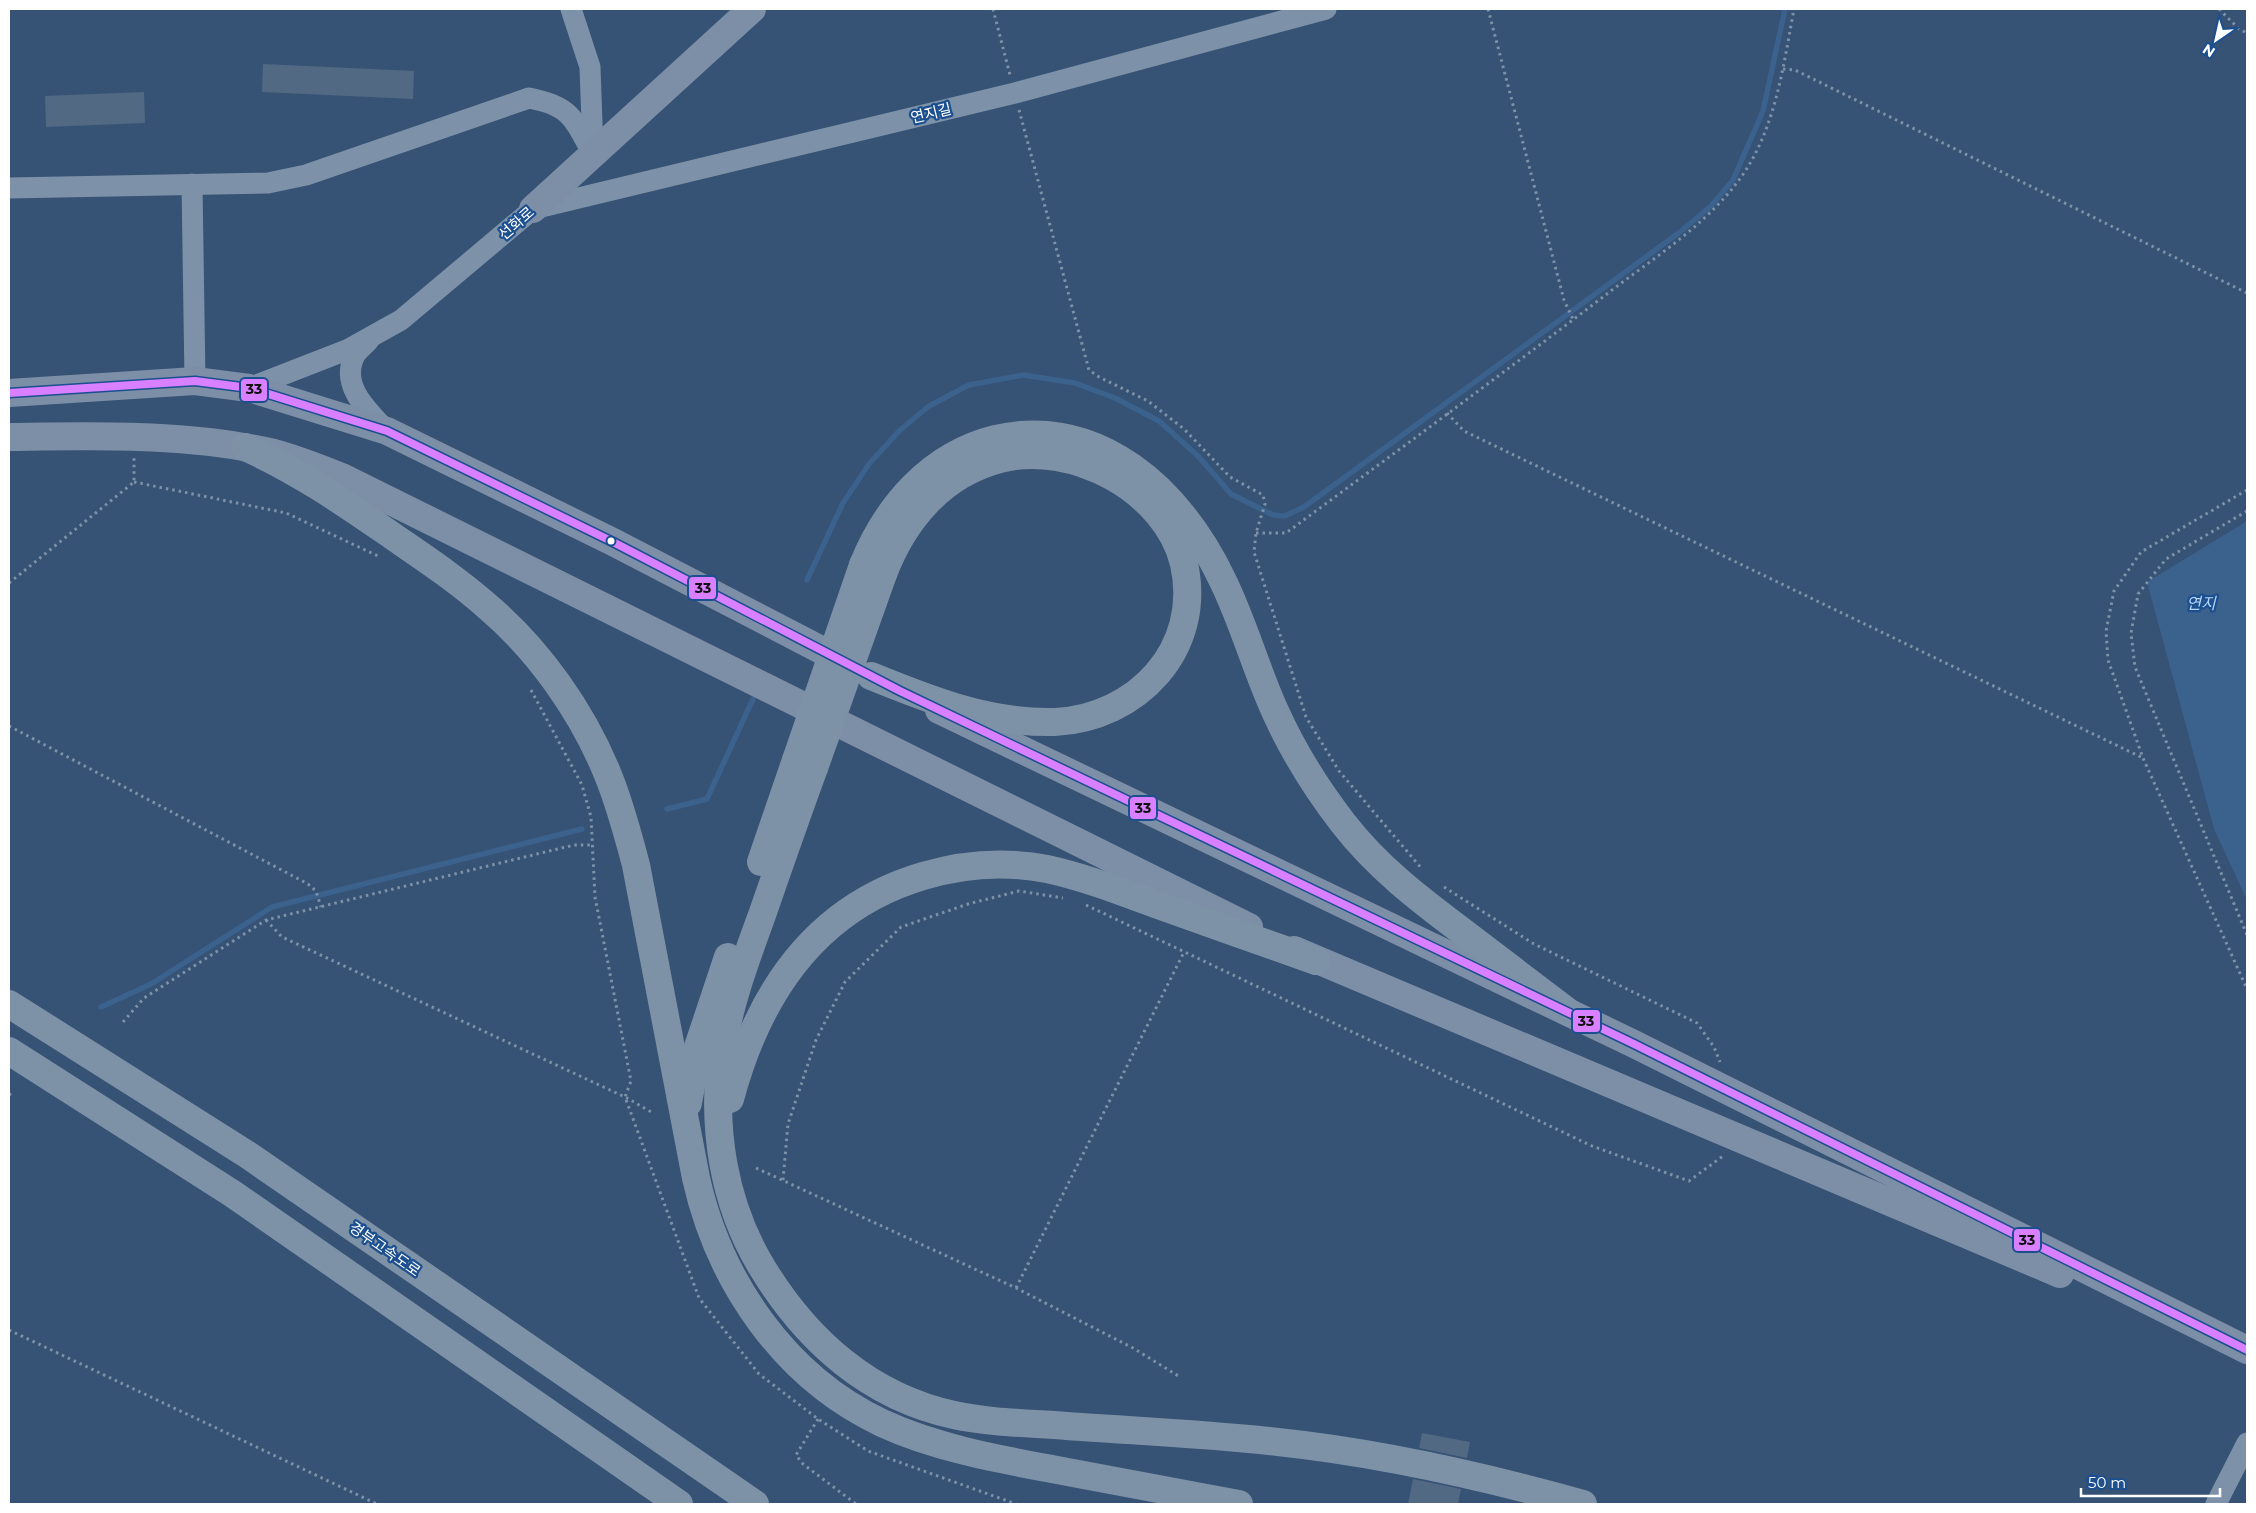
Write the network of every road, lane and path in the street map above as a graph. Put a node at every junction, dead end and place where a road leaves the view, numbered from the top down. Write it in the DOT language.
graph roads {
  1 [pos="571,9"];
  2 [pos="752,9"];
  3 [pos="993,9"];
  4 [pos="1326,9"];
  5 [pos="1488,9"];
  6 [pos="1794,9"];
  7 [pos="2219,9"];
  8 [pos="2247,33"];
  9 [pos="1783,69"];
  10 [pos="1015,92"];
  11 [pos="593,154"];
  12 [pos="192,184"];
  13 [pos="9,188"];
  14 [pos="533,209"];
  15 [pos="2247,293"];
  16 [pos="1574,319"];
  17 [pos="372,336"];
  18 [pos="195,381"];
  19 [pos="248,388"];
  20 [pos="9,393"];
  21 [pos="1447,413"];
  22 [pos="388,431"];
  23 [pos="9,437"];
  24 [pos="134,438"];
  25 [pos="245,447"];
  26 [pos="134,482"];
  27 [pos="2247,490"];
  28 [pos="2247,511"];
  29 [pos="1256,534"];
  30 [pos="388,562"];
  31 [pos="873,570"];
  32 [pos="9,583"];
  33 [pos="871,676"];
  34 [pos="528,684"];
  35 [pos="9,726"];
  36 [pos="2143,758"];
  37 [pos="805,764"];
  38 [pos="593,846"];
  39 [pos="1422,870"];
  40 [pos="1437,882"];
  41 [pos="1067,899"];
  42 [pos="1085,905"];
  43 [pos="321,907"];
  44 [pos="266,920"];
  45 [pos="2247,935"];
  46 [pos="1184,952"];
  47 [pos="1316,961"];
  48 [pos="2247,989"];
  49 [pos="9,1004"];
  50 [pos="1568,1012"];
  51 [pos="123,1022"];
  52 [pos="9,1051"];
  53 [pos="1731,1091"];
  54 [pos="13,1092"];
  55 [pos="9,1095"];
  56 [pos="625,1097"];
  57 [pos="653,1113"];
  58 [pos="1744,1141"];
  59 [pos="690,1149"];
  60 [pos="721,1152"];
  61 [pos="756,1168"];
  62 [pos="783,1180"];
  63 [pos="1016,1288"];
  64 [pos="9,1330"];
  65 [pos="2247,1352"];
  66 [pos="1180,1376"];
  67 [pos="818,1419"];
  68 [pos="2247,1443"];
  69 [pos="377,1504"];
  70 [pos="679,1504"];
  71 [pos="756,1504"];
  72 [pos="856,1504"];
  73 [pos="1016,1504"];
  74 [pos="1239,1504"];
  75 [pos="1583,1504"];
  76 [pos="2216,1504"];
  1 -- 11 [label="street"];
  2 -- 11 [label="main road, 선화로"];
  3 -- 10 [label="path"];
  4 -- 10 [label="street, 연지길"];
  5 -- 16 [label="path"];
  6 -- 9 [label="path"];
  7 -- 8 [label="path"];
  9 -- 15 [label="path"];
  9 -- 16 [label="path"];
  10 -- 14 [label="street, 연지길"];
  10 -- 29 [label="path"];
  11 -- 12 [label="street"];
  11 -- 14 [label="main road, 선화로"];
  12 -- 13 [label="street"];
  12 -- 18 [label="street"];
  14 -- 17 [label="street, 선화로"];
  16 -- 21 [label="path"];
  17 -- 19 [label="street, 선화로"];
  17 -- 22 [label="street"];
  18 -- 19 [label="main road"];
  18 -- 20 [label="main road"];
  19 -- 22 [label="main road"];
  21 -- 29 [label="path"];
  21 -- 36 [label="path"];
  22 -- 33 [label="main road"];
  23 -- 24 [label="main road"];
  24 -- 25 [label="main road"];
  24 -- 26 [label="path"];
  25 -- 47 [label="main road"];
  25 -- 59 [label="highway"];
  26 -- 30 [label="path"];
  26 -- 32 [label="path"];
  27 -- 36 [label="path"];
  28 -- 45 [label="path"];
  29 -- 39 [label="path"];
  31 -- 33 [label="highway"];
  31 -- 37 [label="highway, bridge"];
  31 -- 50 [label="highway"];
  33 -- 50 [label="main road"];
  34 -- 38 [label="path"];
  35 -- 43 [label="path"];
  36 -- 48 [label="path"];
  37 -- 59 [label="highway"];
  37 -- 60 [label="highway"];
  38 -- 43 [label="path"];
  38 -- 56 [label="path"];
  40 -- 53 [label="path"];
  41 -- 62 [label="path"];
  42 -- 46 [label="path"];
  43 -- 44 [label="path"];
  44 -- 51 [label="path"];
  44 -- 56 [label="path"];
  46 -- 58 [label="path"];
  46 -- 63 [label="path"];
  47 -- 58 [label="main road"];
  47 -- 60 [label="highway"];
  49 -- 71 [label="highway, 경부고속도로"];
  50 -- 53 [label="main road"];
  52 -- 70 [label="highway"];
  53 -- 65 [label="main road"];
  54 -- 55 [label="path"];
  56 -- 57 [label="path"];
  56 -- 67 [label="path"];
  58 -- 65 [label="main road"];
  59 -- 74 [label="highway"];
  60 -- 75 [label="highway"];
  61 -- 62 [label="path"];
  62 -- 63 [label="path"];
  63 -- 66 [label="path"];
  64 -- 69 [label="path"];
  67 -- 72 [label="path"];
  67 -- 73 [label="path"];
  68 -- 76 [label="street"];
}
